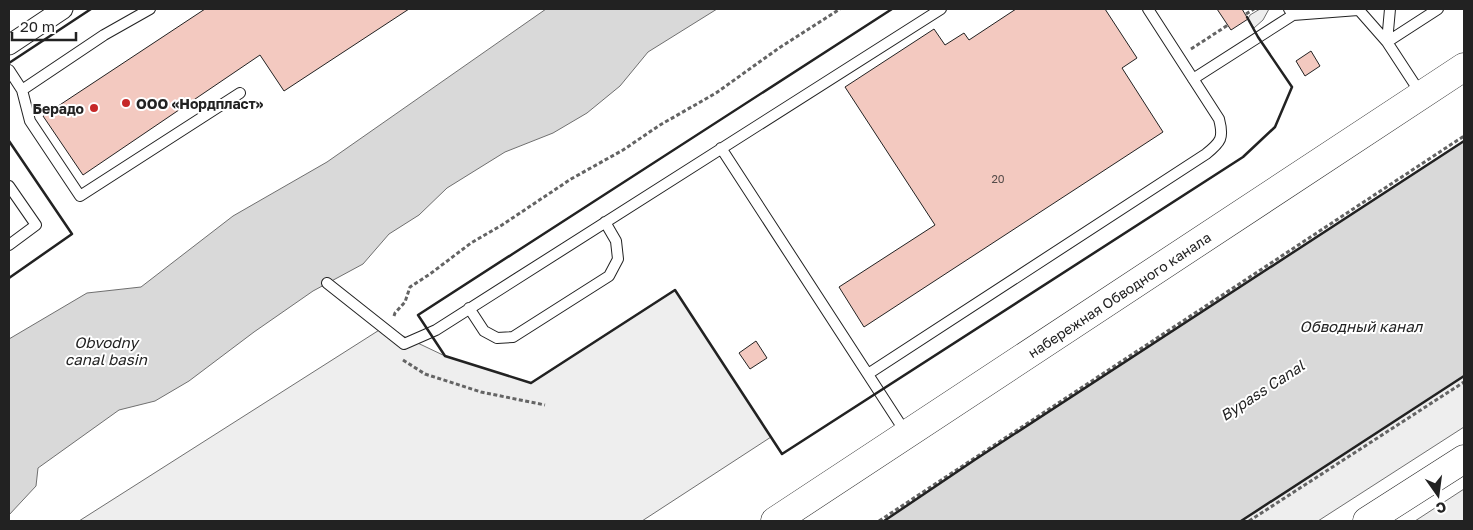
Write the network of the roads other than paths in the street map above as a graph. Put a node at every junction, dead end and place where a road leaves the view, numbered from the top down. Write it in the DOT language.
graph roads {
  1 [pos="63,9"];
  2 [pos="150,9"];
  3 [pos="941,9"];
  4 [pos="1148,9"];
  5 [pos="1358,9"];
  6 [pos="1390,9"];
  7 [pos="1438,9"];
  8 [pos="1291,12"];
  9 [pos="1387,42"];
  10 [pos="9,44"];
  11 [pos="1464,67"];
  12 [pos="9,70"];
  13 [pos="1193,79"];
  14 [pos="22,90"];
  15 [pos="240,93"];
  16 [pos="1422,96"];
  17 [pos="721,148"];
  18 [pos="9,186"];
  19 [pos="605,222"];
  20 [pos="9,245"];
  21 [pos="327,283"];
  22 [pos="469,308"];
  23 [pos="868,374"];
  24 [pos="907,434"];
  25 [pos="1464,459"];
  26 [pos="775,521"];
  27 [pos="1367,521"];
  1 -- 10 [label="street"];
  2 -- 14 [label="lane"];
  3 -- 17 [label="lane"];
  4 -- 13 [label="lane"];
  5 -- 8 [label="lane"];
  5 -- 9 [label="lane"];
  6 -- 9 [label="lane"];
  7 -- 9 [label="lane"];
  8 -- 13 [label="lane"];
  9 -- 16 [label="lane"];
  11 -- 16 [label="main road, набережная Обводного канала"];
  12 -- 14 [label="lane"];
  13 -- 23 [label="lane"];
  14 -- 15 [label="lane"];
  16 -- 24 [label="main road, набережная Обводного канала"];
  17 -- 19 [label="lane"];
  17 -- 23 [label="lane"];
  18 -- 20 [label="lane"];
  19 -- 22 [label="lane"];
  19 -- 22 [label="lane"];
  21 -- 22 [label="lane"];
  23 -- 24 [label="lane"];
  24 -- 26 [label="main road, набережная Обводного канала"];
  25 -- 27 [label="main road"];
}
